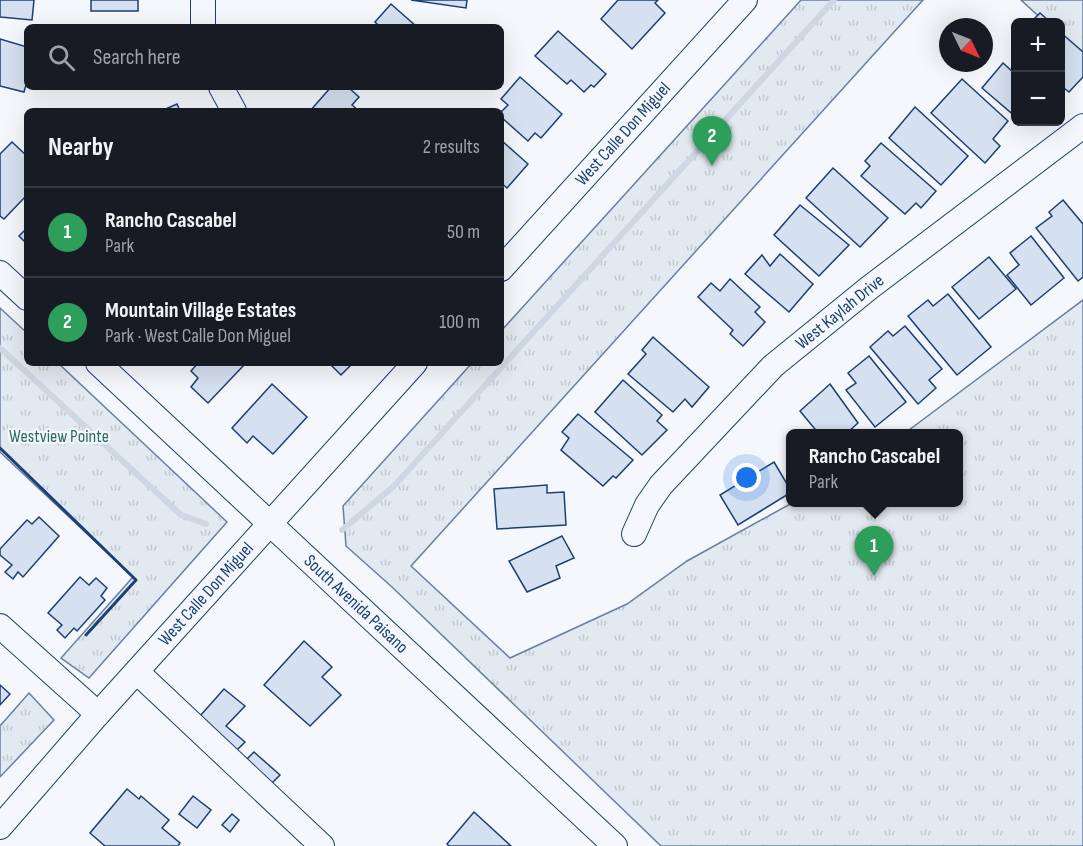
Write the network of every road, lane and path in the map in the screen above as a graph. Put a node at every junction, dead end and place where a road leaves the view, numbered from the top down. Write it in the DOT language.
graph roads {
  1 [pos="203,0"];
  2 [pos="734,4"];
  3 [pos="203,24"];
  4 [pos="223,90"];
  5 [pos="232,108"];
  6 [pos="1083,126"];
  7 [pos="504,266"];
  8 [pos="0,273"];
  9 [pos="24,295"];
  10 [pos="101,366"];
  11 [pos="412,366"];
  12 [pos="270,523"];
  13 [pos="634,534"];
  14 [pos="0,626"];
  15 [pos="138,672"];
  16 [pos="98,714"];
  17 [pos="0,827"];
  18 [pos="0,841"];
  19 [pos="5,846"];
  20 [pos="322,846"];
  21 [pos="615,846"];
  1 -- 3 [label="street"];
  2 -- 7 [label="street, West Calle Don Miguel"];
  4 -- 5 [label="street"];
  6 -- 13 [label="street, West Kaylah Drive"];
  8 -- 9 [label="street"];
  10 -- 12 [label="street, South Avenida Paisano"];
  11 -- 12 [label="street, West Calle Don Miguel"];
  12 -- 15 [label="street, West Calle Don Miguel"];
  12 -- 21 [label="street, South Avenida Paisano"];
  14 -- 16 [label="street"];
  15 -- 16 [label="street, West Calle Don Miguel"];
  15 -- 20 [label="street"];
  16 -- 17 [label="street, West Calle Don Miguel"];
  18 -- 19 [label="street"];
}
